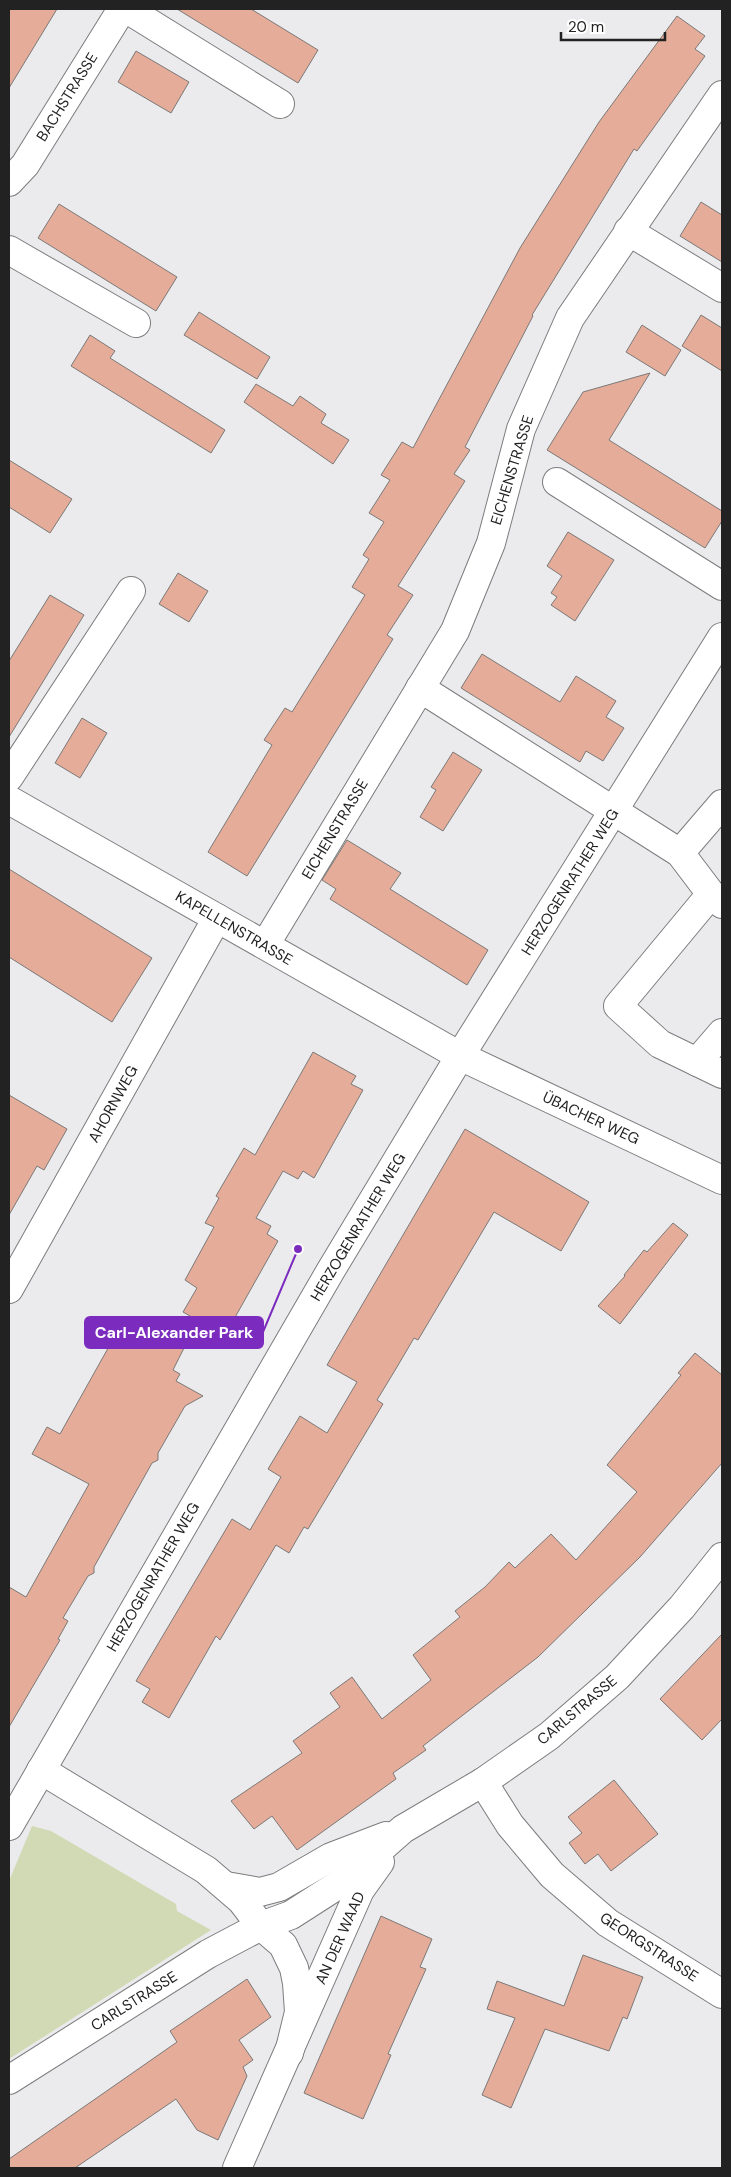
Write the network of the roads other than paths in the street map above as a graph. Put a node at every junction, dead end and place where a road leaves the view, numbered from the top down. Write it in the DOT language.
graph roads {
  1 [pos="122,9"];
  2 [pos="127,9"];
  3 [pos="722,94"];
  4 [pos="280,104"];
  5 [pos="9,182"];
  6 [pos="628,231"];
  7 [pos="9,250"];
  8 [pos="722,288"];
  9 [pos="136,323"];
  10 [pos="557,482"];
  11 [pos="722,586"];
  12 [pos="130,591"];
  13 [pos="722,637"];
  14 [pos="420,688"];
  15 [pos="9,778"];
  16 [pos="9,800"];
  17 [pos="722,804"];
  18 [pos="615,811"];
  19 [pos="680,853"];
  20 [pos="716,899"];
  21 [pos="217,918"];
  22 [pos="265,945"];
  23 [pos="722,1033"];
  24 [pos="460,1056"];
  25 [pos="697,1062"];
  26 [pos="722,1074"];
  27 [pos="722,1180"];
  28 [pos="9,1289"];
  29 [pos="722,1557"];
  30 [pos="41,1770"];
  31 [pos="483,1782"];
  32 [pos="9,1826"];
  33 [pos="403,1830"];
  34 [pos="226,1886"];
  35 [pos="261,1926"];
  36 [pos="722,1994"];
  37 [pos="289,2053"];
  38 [pos="9,2080"];
  39 [pos="237,2168"];
  1 -- 5 [label="street, BACHSTRASSE"];
  2 -- 4 [label="street"];
  3 -- 6 [label="street, EICHENSTRASSE"];
  6 -- 8 [label="street"];
  6 -- 14 [label="street, EICHENSTRASSE"];
  7 -- 9 [label="street"];
  10 -- 11 [label="street"];
  12 -- 15 [label="street"];
  13 -- 18 [label="street, HERZOGENRATHER WEG"];
  14 -- 18 [label="street"];
  14 -- 22 [label="street, EICHENSTRASSE"];
  16 -- 21 [label="street, KAPELLENSTRASSE"];
  17 -- 19 [label="street"];
  18 -- 19 [label="street"];
  18 -- 24 [label="street, HERZOGENRATHER WEG"];
  19 -- 20 [label="street"];
  20 -- 25 [label="street"];
  21 -- 22 [label="street, KAPELLENSTRASSE"];
  21 -- 28 [label="street, AHORNWEG"];
  22 -- 24 [label="street, KAPELLENSTRASSE"];
  23 -- 25 [label="street"];
  24 -- 27 [label="street, ÜBACHER WEG"];
  24 -- 30 [label="street, HERZOGENRATHER WEG"];
  25 -- 26 [label="street"];
  29 -- 31 [label="street, CARLSTRASSE"];
  30 -- 32 [label="street, HERZOGENRATHER WEG"];
  30 -- 34 [label="street, CARLSTRASSE"];
  31 -- 33 [label="street, CARLSTRASSE"];
  31 -- 36 [label="street, GEORGSTRASSE"];
  33 -- 34 [label="street, CARLSTRASSE"];
  33 -- 35 [label="street, CARLSTRASSE"];
  33 -- 37 [label="street, AN DER WAAD"];
  34 -- 35 [label="street, CARLSTRASSE"];
  35 -- 37 [label="street, AN DER WAAD"];
  35 -- 38 [label="street, CARLSTRASSE"];
  37 -- 39 [label="street, AN DER WAAD"];
}
